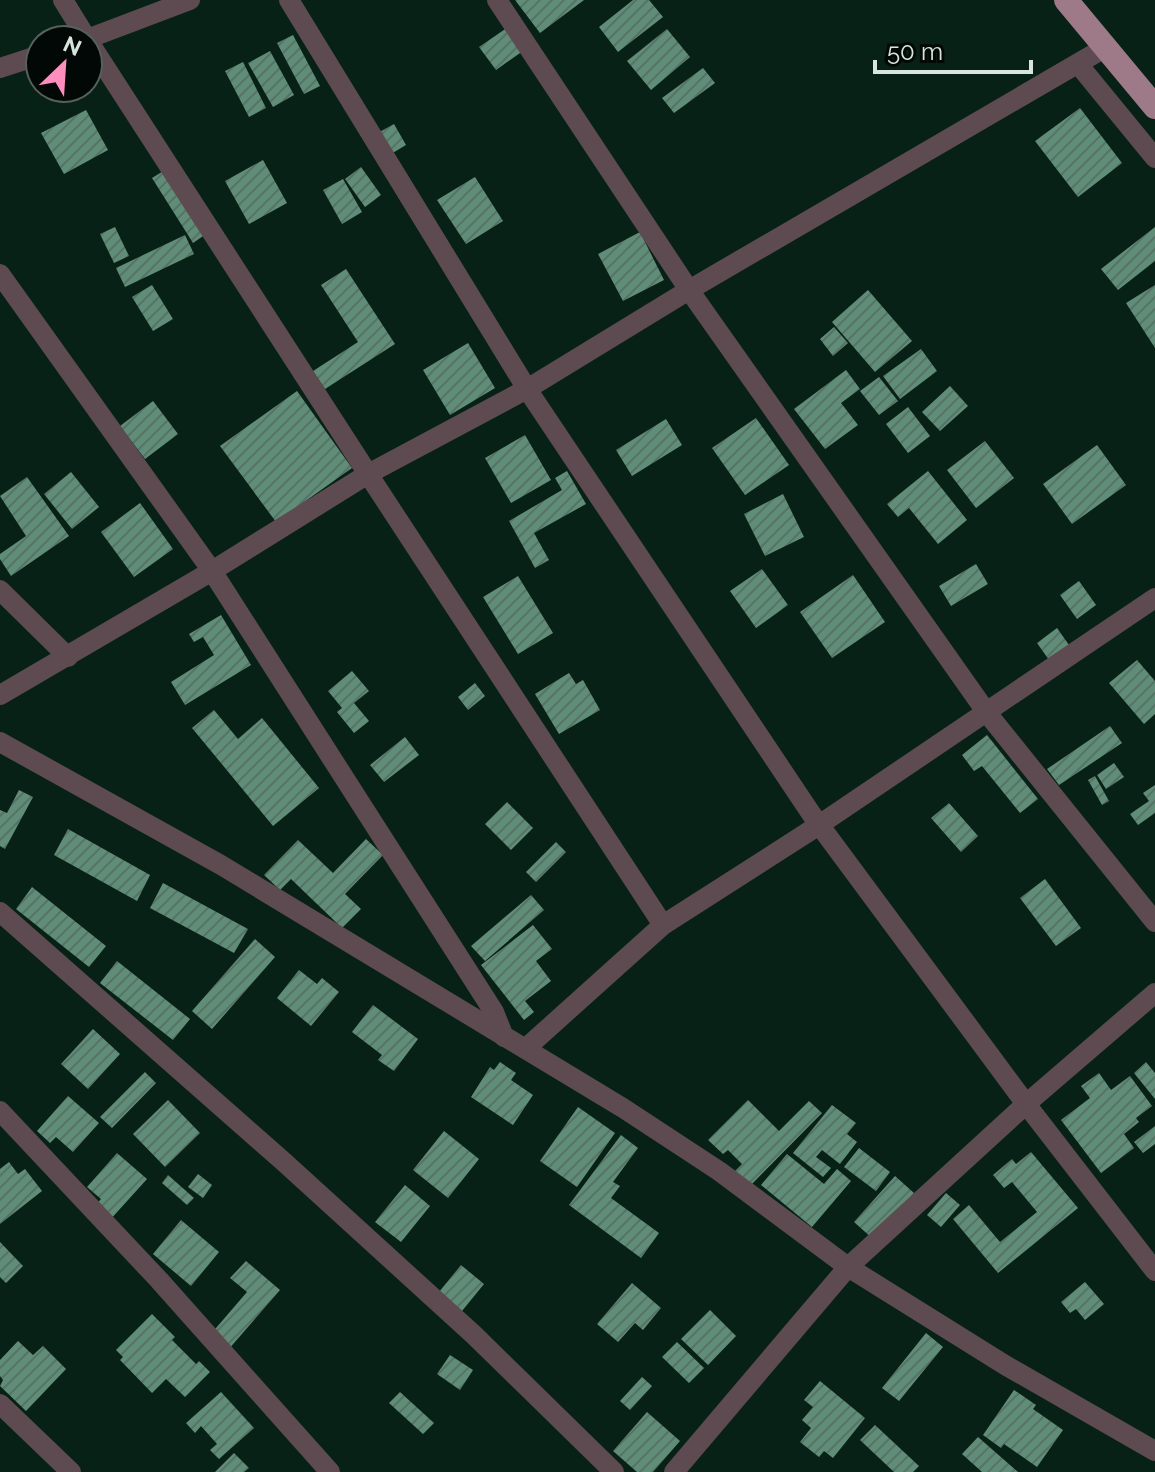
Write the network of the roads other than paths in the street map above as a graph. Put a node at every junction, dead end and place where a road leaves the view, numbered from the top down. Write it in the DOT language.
graph roads {
  1 [pos="63,0"];
  2 [pos="190,0"];
  3 [pos="289,0"];
  4 [pos="497,0"];
  5 [pos="1066,0"];
  6 [pos="77,24"];
  7 [pos="104,32"];
  8 [pos="1106,47"];
  9 [pos="24,60"];
  10 [pos="1078,64"];
  11 [pos="0,68"];
  12 [pos="104,68"];
  13 [pos="1155,107"];
  14 [pos="1155,158"];
  15 [pos="0,274"];
  16 [pos="689,290"];
  17 [pos="527,389"];
  18 [pos="368,474"];
  19 [pos="212,571"];
  20 [pos="0,590"];
  21 [pos="1151,608"];
  22 [pos="68,657"];
  23 [pos="0,695"];
  24 [pos="987,713"];
  25 [pos="0,742"];
  26 [pos="819,825"];
  27 [pos="0,912"];
  28 [pos="1155,922"];
  29 [pos="663,925"];
  30 [pos="1155,993"];
  31 [pos="504,1037"];
  32 [pos="525,1049"];
  33 [pos="1026,1104"];
  34 [pos="0,1111"];
  35 [pos="848,1267"];
  36 [pos="1155,1271"];
  37 [pos="0,1404"];
  38 [pos="1155,1451"];
  39 [pos="71,1472"];
  40 [pos="330,1472"];
  41 [pos="614,1472"];
  42 [pos="674,1472"];
  1 -- 6 [label="street"];
  2 -- 7 [label="street"];
  3 -- 17 [label="street"];
  4 -- 16 [label="street"];
  5 -- 8 [label="main road"];
  8 -- 10 [label="street"];
  8 -- 13 [label="main road"];
  9 -- 11 [label="street"];
  10 -- 14 [label="street"];
  10 -- 16 [label="street"];
  12 -- 18 [label="street"];
  15 -- 19 [label="street"];
  16 -- 17 [label="street"];
  16 -- 24 [label="street"];
  17 -- 18 [label="street"];
  17 -- 26 [label="street"];
  18 -- 19 [label="street"];
  18 -- 29 [label="street"];
  19 -- 22 [label="street"];
  19 -- 31 [label="street"];
  20 -- 22 [label="street"];
  21 -- 24 [label="street"];
  22 -- 23 [label="street"];
  24 -- 26 [label="street"];
  24 -- 28 [label="street"];
  25 -- 31 [label="street"];
  26 -- 29 [label="street"];
  26 -- 33 [label="street"];
  27 -- 41 [label="street"];
  29 -- 32 [label="street"];
  30 -- 33 [label="street"];
  31 -- 32 [label="street"];
  32 -- 35 [label="street"];
  33 -- 35 [label="street"];
  33 -- 36 [label="street"];
  34 -- 40 [label="street"];
  35 -- 38 [label="street"];
  35 -- 42 [label="street"];
  37 -- 39 [label="street"];
}
